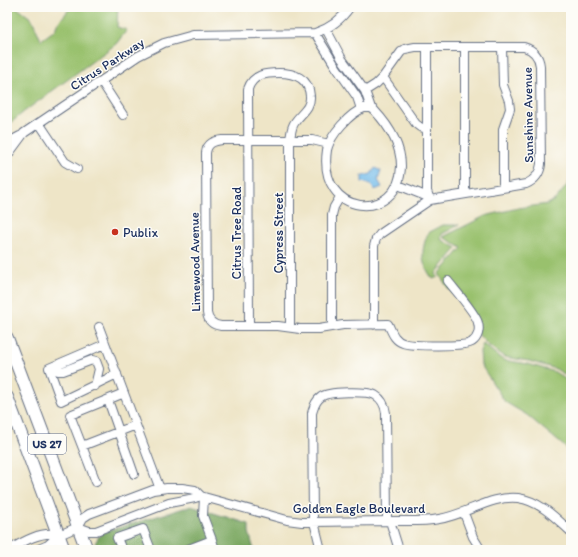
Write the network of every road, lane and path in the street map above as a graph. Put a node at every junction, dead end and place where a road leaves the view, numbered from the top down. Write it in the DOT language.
graph roads {
  1 [pos="350,7"];
  2 [pos="326,29"];
  3 [pos="315,33"];
  4 [pos="427,47"];
  5 [pos="465,47"];
  6 [pos="502,47"];
  7 [pos="345,64"];
  8 [pos="338,70"];
  9 [pos="383,77"];
  10 [pos="101,81"];
  11 [pos="364,92"];
  12 [pos="371,108"];
  13 [pos="361,109"];
  14 [pos="123,115"];
  15 [pos="39,123"];
  16 [pos="427,129"];
  17 [pos="24,133"];
  18 [pos="248,140"];
  19 [pos="290,140"];
  20 [pos="7,144"];
  21 [pos="329,144"];
  22 [pos="7,156"];
  23 [pos="77,169"];
  24 [pos="398,185"];
  25 [pos="503,188"];
  26 [pos="465,194"];
  27 [pos="340,197"];
  28 [pos="429,199"];
  29 [pos="448,281"];
  30 [pos="374,325"];
  31 [pos="249,326"];
  32 [pos="99,327"];
  33 [pos="290,327"];
  34 [pos="332,327"];
  35 [pos="7,338"];
  36 [pos="105,344"];
  37 [pos="93,349"];
  38 [pos="52,367"];
  39 [pos="117,374"];
  40 [pos="98,384"];
  41 [pos="124,393"];
  42 [pos="7,397"];
  43 [pos="108,400"];
  44 [pos="136,426"];
  45 [pos="119,432"];
  46 [pos="82,446"];
  47 [pos="134,474"];
  48 [pos="96,482"];
  49 [pos="160,489"];
  50 [pos="203,496"];
  51 [pos="464,513"];
  52 [pos="388,521"];
  53 [pos="314,522"];
  54 [pos="78,527"];
  55 [pos="571,532"];
  56 [pos="59,535"];
  57 [pos="212,540"];
  58 [pos="8,550"];
  59 [pos="36,550"];
  60 [pos="64,550"];
  61 [pos="87,550"];
  62 [pos="122,550"];
  63 [pos="151,550"];
  64 [pos="186,550"];
  65 [pos="215,550"];
  66 [pos="321,550"];
  67 [pos="399,550"];
  68 [pos="481,550"];
  1 -- 2 [label="street, Citrus Parkway"];
  2 -- 3 [label="street, Citrus Parkway"];
  2 -- 7 [label="street"];
  3 -- 8 [label="street"];
  3 -- 10 [label="street, Citrus Parkway"];
  4 -- 5 [label="street, Sunshine Avenue"];
  4 -- 9 [label="street, Sunshine Avenue"];
  4 -- 16 [label="street"];
  5 -- 6 [label="street, Sunshine Avenue"];
  5 -- 26 [label="street"];
  6 -- 25 [label="street"];
  6 -- 25 [label="street, Sunshine Avenue"];
  7 -- 8 [label="street"];
  7 -- 11 [label="street"];
  8 -- 13 [label="street"];
  9 -- 11 [label="street, Sunshine Avenue"];
  9 -- 16 [label="street"];
  10 -- 14 [label="street"];
  10 -- 15 [label="street, Citrus Parkway"];
  11 -- 12 [label="street"];
  12 -- 13 [label="street"];
  12 -- 24 [label="street"];
  13 -- 21 [label="street"];
  15 -- 17 [label="street, Citrus Parkway"];
  15 -- 23 [label="street"];
  16 -- 28 [label="street"];
  17 -- 20 [label="street"];
  17 -- 22 [label="street, Citrus Parkway"];
  18 -- 19 [label="street, Limewood Avenue"];
  18 -- 19 [label="street, Cypress Street"];
  18 -- 31 [label="street, Citrus Tree Road"];
  18 -- 31 [label="street, Limewood Avenue"];
  19 -- 21 [label="street, Limewood Avenue"];
  19 -- 33 [label="street, Cypress Street"];
  21 -- 27 [label="street"];
  24 -- 27 [label="street"];
  24 -- 28 [label="street"];
  25 -- 26 [label="street, Sunshine Avenue"];
  26 -- 28 [label="street, Sunshine Avenue"];
  27 -- 34 [label="street"];
  28 -- 30 [label="street, Sunshine Avenue"];
  29 -- 30 [label="street, Limewood Avenue"];
  30 -- 34 [label="street, Limewood Avenue"];
  31 -- 33 [label="street, Limewood Avenue"];
  32 -- 36 [label="street"];
  33 -- 34 [label="street, Limewood Avenue"];
  35 -- 54 [label="highway, US 27"];
  36 -- 37 [label="street"];
  36 -- 39 [label="street"];
  37 -- 38 [label="street"];
  37 -- 40 [label="street"];
  38 -- 40 [label="street"];
  38 -- 40 [label="street"];
  39 -- 40 [label="street"];
  39 -- 41 [label="street"];
  41 -- 43 [label="street"];
  41 -- 44 [label="street"];
  42 -- 56 [label="highway, US 27"];
  43 -- 45 [label="street"];
  43 -- 46 [label="street"];
  44 -- 45 [label="street"];
  44 -- 49 [label="street"];
  45 -- 46 [label="street"];
  45 -- 47 [label="street"];
  46 -- 48 [label="street"];
  49 -- 50 [label="street, Golden Eagle Boulevard"];
  49 -- 54 [label="street, Golden Eagle Boulevard"];
  50 -- 53 [label="street, Golden Eagle Boulevard"];
  50 -- 54 [label="street"];
  50 -- 57 [label="street"];
  51 -- 52 [label="street, Golden Eagle Boulevard"];
  51 -- 55 [label="street, Golden Eagle Boulevard"];
  51 -- 68 [label="street"];
  52 -- 53 [label="street, Golden Eagle Boulevard"];
  52 -- 53 [label="street"];
  52 -- 67 [label="street"];
  53 -- 66 [label="street"];
  54 -- 56 [label="street"];
  54 -- 61 [label="highway, US 27"];
  56 -- 58 [label="street"];
  56 -- 59 [label="street"];
  56 -- 60 [label="highway, US 27"];
  57 -- 64 [label="street"];
  57 -- 65 [label="street"];
  62 -- 63 [label="street"];
}
